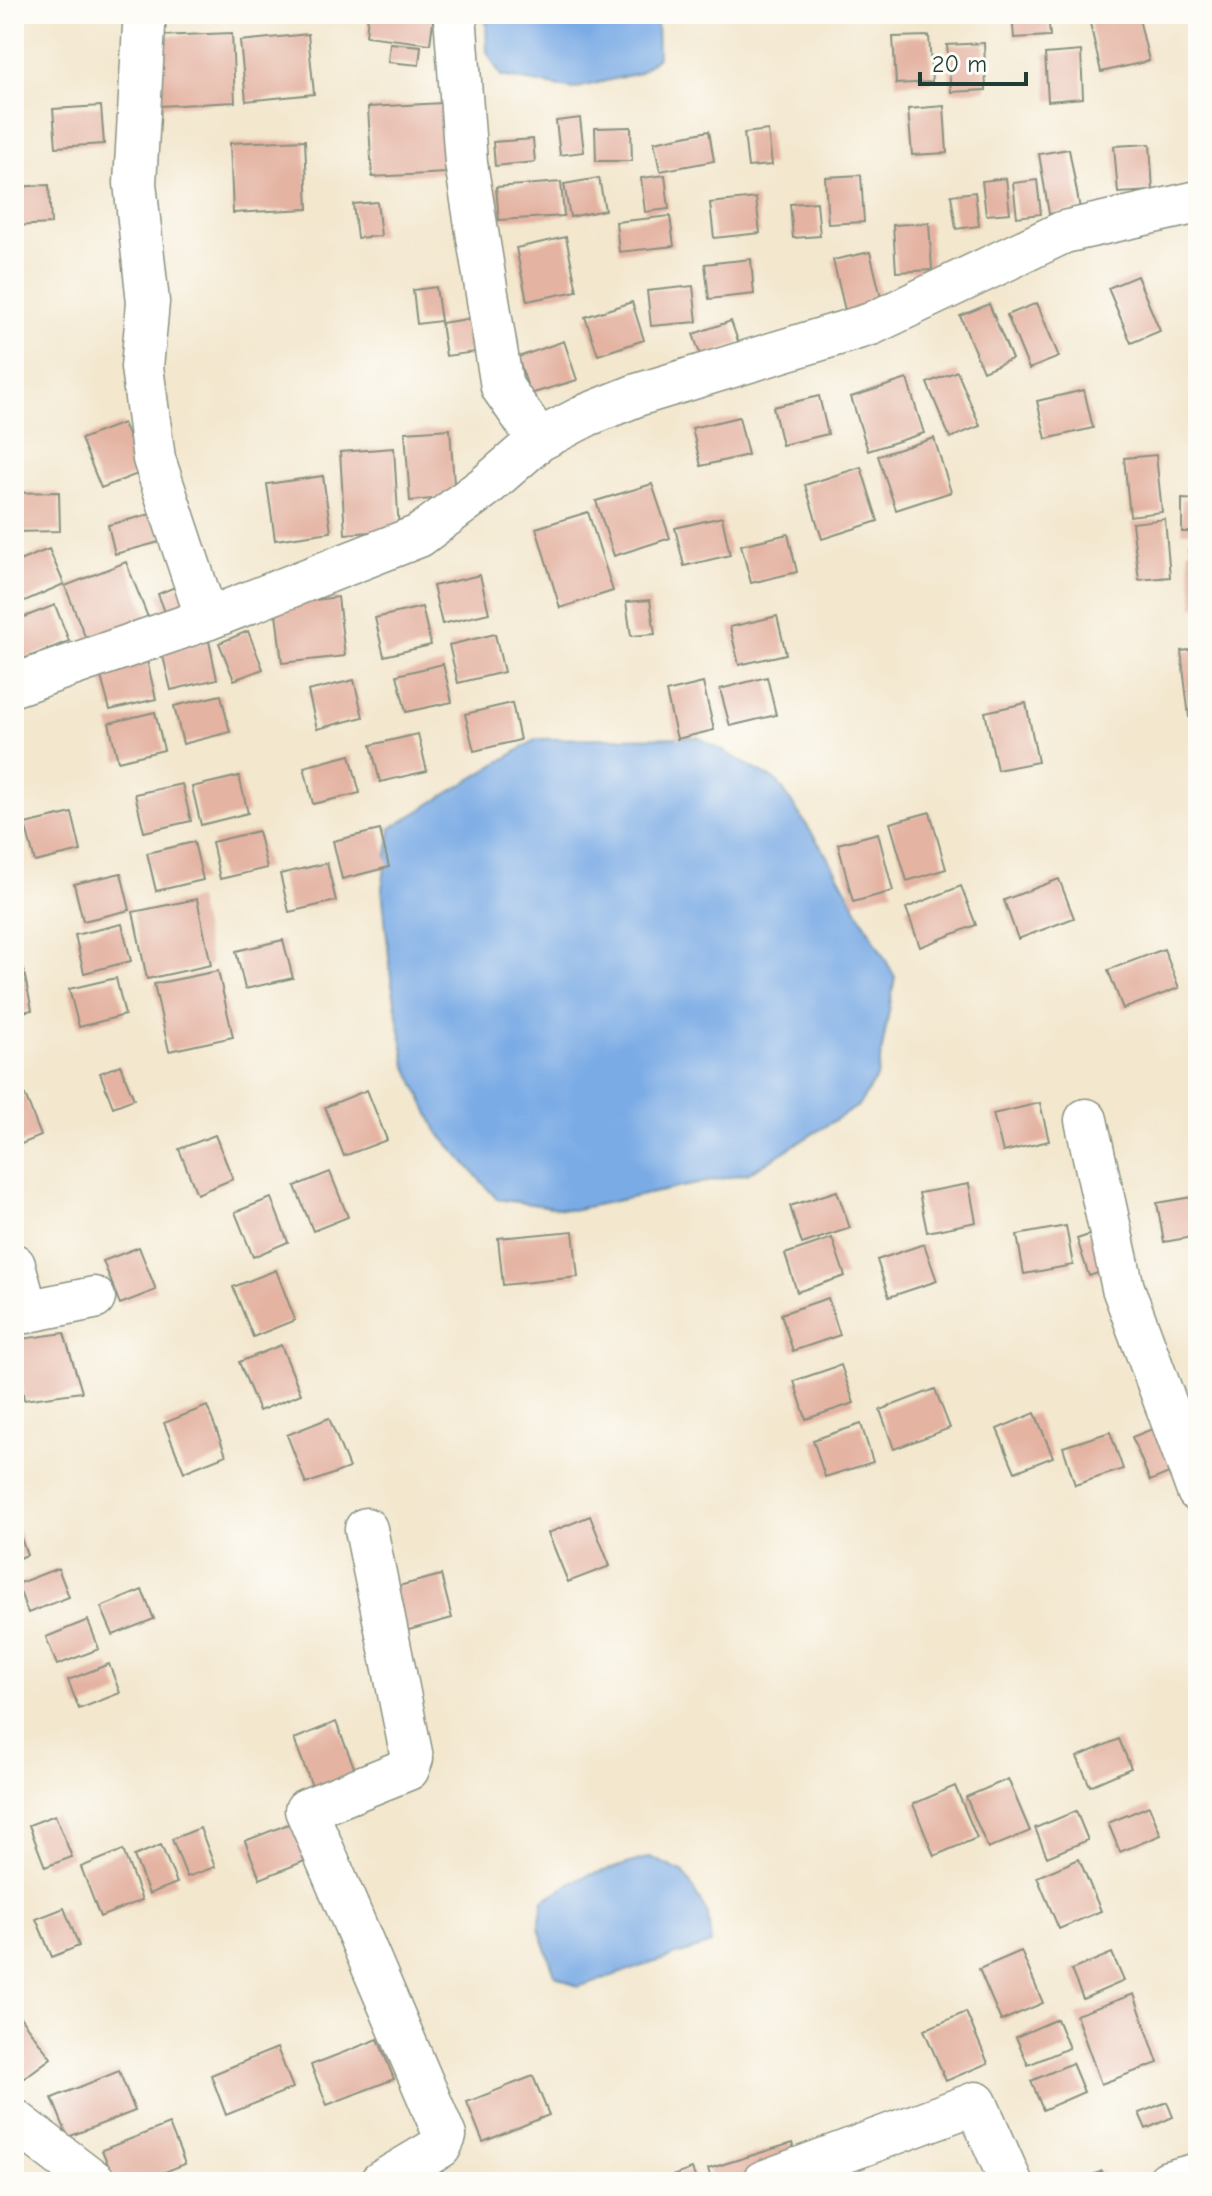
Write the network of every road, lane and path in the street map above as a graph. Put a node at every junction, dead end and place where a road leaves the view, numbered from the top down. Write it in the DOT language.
graph roads {
  1 [pos="455,14"];
  2 [pos="144,27"];
  3 [pos="1198,202"];
  4 [pos="539,440"];
  5 [pos="207,619"];
  6 [pos="14,685"];
  7 [pos="1086,1120"];
  8 [pos="14,1265"];
  9 [pos="94,1298"];
  10 [pos="20,1313"];
  11 [pos="1198,1491"];
  12 [pos="366,1529"];
  13 [pos="14,2120"];
  14 [pos="1198,2174"];
  15 [pos="95,2182"];
  16 [pos="381,2182"];
  17 [pos="763,2182"];
  18 [pos="1011,2182"];
  19 [pos="1168,2182"];
  1 -- 4 [label="street"];
  2 -- 5 [label="street"];
  3 -- 4 [label="street"];
  4 -- 5 [label="street"];
  5 -- 6 [label="street"];
  7 -- 11 [label="street"];
  8 -- 10 [label="street"];
  9 -- 10 [label="street"];
  12 -- 16 [label="street"];
  13 -- 15 [label="street"];
  14 -- 19 [label="street"];
  17 -- 18 [label="street"];
}
